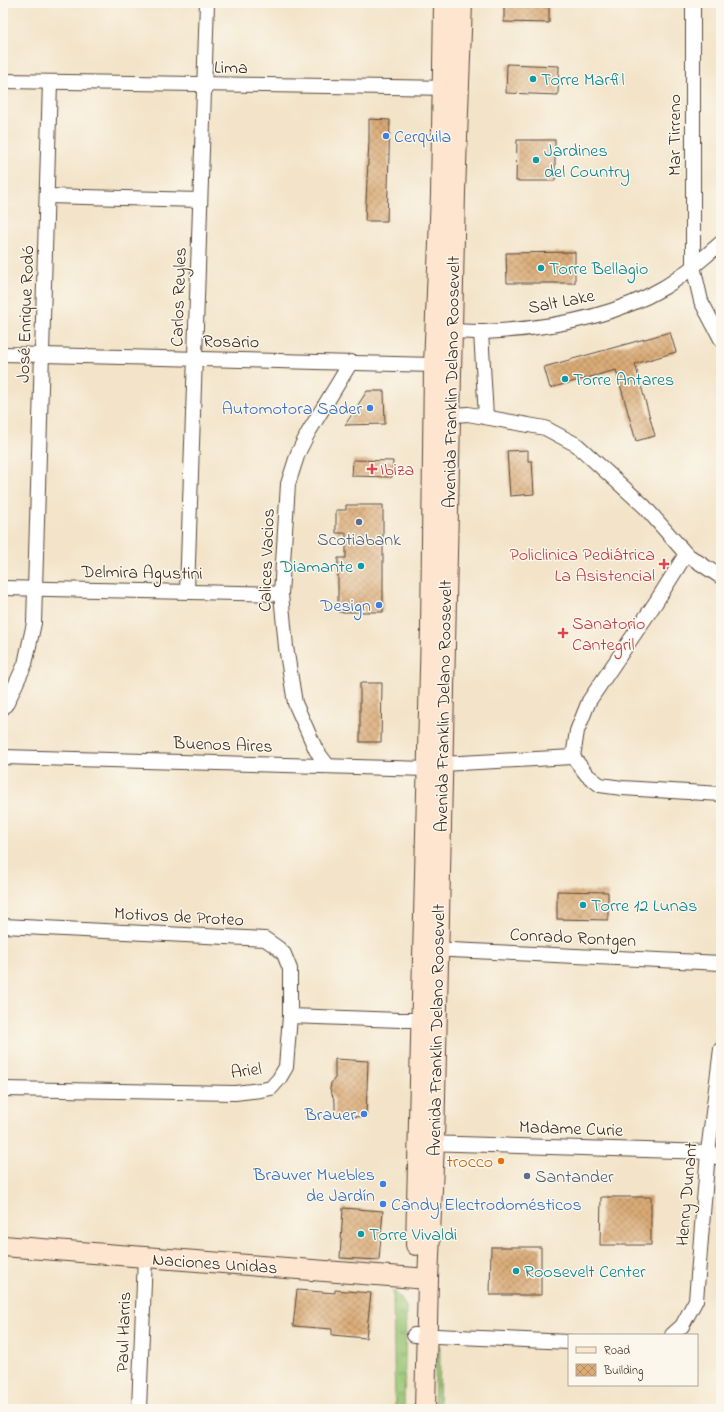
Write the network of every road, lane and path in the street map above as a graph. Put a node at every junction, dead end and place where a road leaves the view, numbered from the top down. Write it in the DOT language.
graph roads {
  1 [pos="207,3"];
  2 [pos="444,3"];
  3 [pos="462,3"];
  4 [pos="693,3"];
  5 [pos="3,81"];
  6 [pos="50,82"];
  7 [pos="204,85"];
  8 [pos="450,88"];
  9 [pos="47,196"];
  10 [pos="200,200"];
  11 [pos="721,243"];
  12 [pos="693,266"];
  13 [pos="444,331"];
  14 [pos="481,332"];
  15 [pos="721,338"];
  16 [pos="3,354"];
  17 [pos="42,355"];
  18 [pos="195,359"];
  19 [pos="351,362"];
  20 [pos="434,365"];
  21 [pos="442,416"];
  22 [pos="486,417"];
  23 [pos="686,554"];
  24 [pos="721,577"];
  25 [pos="3,588"];
  26 [pos="36,589"];
  27 [pos="187,592"];
  28 [pos="281,594"];
  29 [pos="3,708"];
  30 [pos="573,757"];
  31 [pos="3,758"];
  32 [pos="328,766"];
  33 [pos="434,767"];
  34 [pos="721,794"];
  35 [pos="3,926"];
  36 [pos="431,950"];
  37 [pos="721,963"];
  38 [pos="290,1016"];
  39 [pos="429,1020"];
  40 [pos="721,1050"];
  41 [pos="3,1089"];
  42 [pos="426,1143"];
  43 [pos="708,1152"];
  44 [pos="721,1159"];
  45 [pos="3,1246"];
  46 [pos="145,1257"];
  47 [pos="421,1278"];
  48 [pos="673,1334"];
  49 [pos="421,1335"];
  50 [pos="568,1342"];
  51 [pos="139,1409"];
  52 [pos="412,1409"];
  53 [pos="425,1409"];
  1 -- 7 [label="street, Carlos Reyles"];
  2 -- 8 [label="main road, Avenida Franklin Delano Roosevelt"];
  3 -- 8 [label="main road, Avenida Franklin Delano Roosevelt"];
  4 -- 12 [label="street, Mar Tirreno"];
  5 -- 6 [label="street, Lima"];
  6 -- 7 [label="street, Lima"];
  6 -- 9 [label="street, José Enrique Rodó"];
  7 -- 8 [label="street, Lima"];
  7 -- 10 [label="street, Carlos Reyles"];
  8 -- 13 [label="main road, Avenida Franklin Delano Roosevelt"];
  9 -- 10 [label="street"];
  9 -- 17 [label="street, José Enrique Rodó"];
  10 -- 18 [label="street, Carlos Reyles"];
  11 -- 12 [label="street, Salt Lake"];
  12 -- 14 [label="street, Salt Lake"];
  12 -- 15 [label="street, Mar Tirreno"];
  13 -- 14 [label="street, Salt Lake"];
  13 -- 20 [label="main road, Avenida Franklin Delano Roosevelt"];
  13 -- 21 [label="main road, Avenida Franklin Delano Roosevelt"];
  14 -- 22 [label="street"];
  16 -- 17 [label="street, Rosario"];
  17 -- 18 [label="street, Rosario"];
  17 -- 26 [label="street, José Enrique Rodó"];
  18 -- 19 [label="street, Rosario"];
  18 -- 27 [label="street, Carlos Reyles"];
  19 -- 20 [label="street, Rosario"];
  19 -- 28 [label="street, Calices Vacios"];
  20 -- 21 [label="main road, Avenida Franklin Delano Roosevelt"];
  21 -- 22 [label="street"];
  21 -- 33 [label="main road, Avenida Franklin Delano Roosevelt"];
  22 -- 23 [label="street"];
  23 -- 24 [label="street"];
  23 -- 30 [label="street"];
  25 -- 26 [label="street, Delmira Agustini"];
  26 -- 27 [label="street, Delmira Agustini"];
  26 -- 29 [label="street, José Enrique Rodó"];
  27 -- 28 [label="street, Delmira Agustini"];
  28 -- 32 [label="street, Calices Vacios"];
  30 -- 33 [label="street, Buenos Aires"];
  30 -- 34 [label="street"];
  31 -- 32 [label="street, Buenos Aires"];
  32 -- 33 [label="street, Buenos Aires"];
  33 -- 36 [label="main road, Avenida Franklin Delano Roosevelt"];
  35 -- 38 [label="street, Motivos de Proteo"];
  36 -- 37 [label="street, Conrado Rontgen"];
  36 -- 39 [label="main road, Avenida Franklin Delano Roosevelt"];
  38 -- 39 [label="street"];
  38 -- 41 [label="street, Ariel"];
  39 -- 42 [label="main road, Avenida Franklin Delano Roosevelt"];
  40 -- 43 [label="street, Henry Dunant"];
  42 -- 43 [label="street, Madame Curie"];
  42 -- 47 [label="main road, Avenida Franklin Delano Roosevelt"];
  43 -- 44 [label="street, Madame Curie"];
  43 -- 48 [label="street, Henry Dunant"];
  45 -- 46 [label="main road, Naciones Unidas"];
  46 -- 47 [label="main road, Naciones Unidas"];
  46 -- 51 [label="street, Paul Harris"];
  47 -- 49 [label="main road, Avenida Franklin Delano Roosevelt"];
  49 -- 50 [label="street"];
  49 -- 52 [label="main road, Avenida Franklin Delano Roosevelt"];
  49 -- 53 [label="main road, Avenida Franklin Delano Roosevelt"];
}
